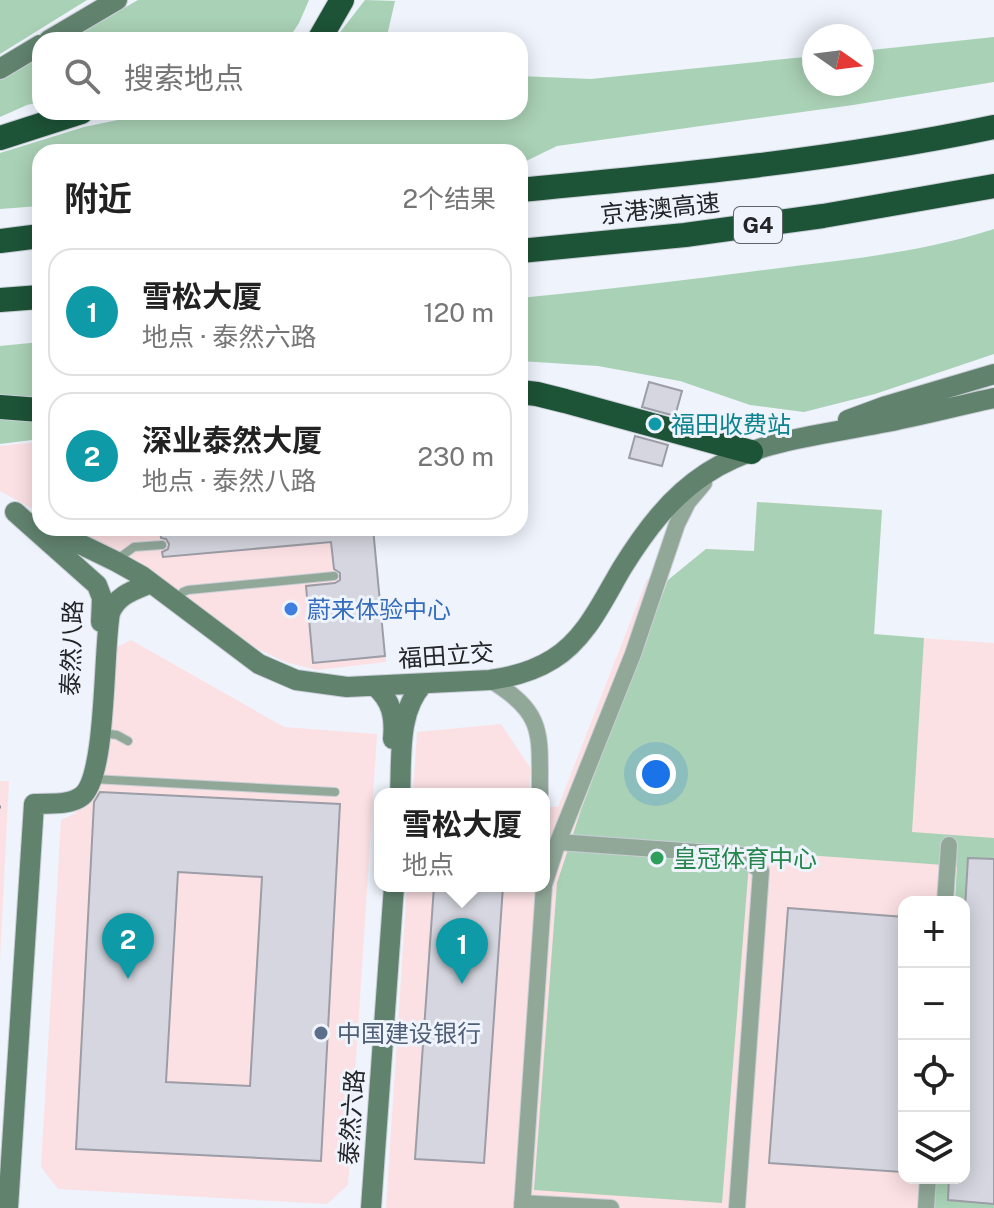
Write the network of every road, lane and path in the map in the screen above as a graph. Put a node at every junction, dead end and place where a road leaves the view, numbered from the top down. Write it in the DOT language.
graph roads {
  1 [pos="117,0"];
  2 [pos="342,0"];
  3 [pos="63,32"];
  4 [pos="324,32"];
  5 [pos="32,50"];
  6 [pos="0,69"];
  7 [pos="56,120"];
  8 [pos="994,127"];
  9 [pos="0,138"];
  10 [pos="994,186"];
  11 [pos="528,189"];
  12 [pos="32,237"];
  13 [pos="0,241"];
  14 [pos="528,250"];
  15 [pos="32,298"];
  16 [pos="0,300"];
  17 [pos="994,374"];
  18 [pos="528,393"];
  19 [pos="994,398"];
  20 [pos="0,407"];
  21 [pos="32,409"];
  22 [pos="792,441"];
  23 [pos="751,452"];
  24 [pos="726,463"];
  25 [pos="7,509"];
  26 [pos="32,520"];
  27 [pos="32,530"];
  28 [pos="40,536"];
  29 [pos="63,536"];
  30 [pos="162,545"];
  31 [pos="115,561"];
  32 [pos="334,576"];
  33 [pos="151,583"];
  34 [pos="176,602"];
  35 [pos="490,680"];
  36 [pos="423,684"];
  37 [pos="375,686"];
  38 [pos="100,733"];
  39 [pos="128,741"];
  40 [pos="93,777"];
  41 [pos="390,788"];
  42 [pos="401,788"];
  43 [pos="540,788"];
  44 [pos="335,792"];
  45 [pos="558,842"];
  46 [pos="949,845"];
  47 [pos="550,865"];
  48 [pos="384,892"];
  49 [pos="394,892"];
  50 [pos="543,892"];
  51 [pos="945,896"];
  52 [pos="928,1184"];
  53 [pos="522,1205"];
  54 [pos="11,1207"];
  55 [pos="362,1208"];
  56 [pos="371,1208"];
  57 [pos="611,1208"];
  58 [pos="737,1208"];
  59 [pos="926,1208"];
  1 -- 3 [label="street"];
  2 -- 4 [label="highway"];
  5 -- 6 [label="street"];
  7 -- 9 [label="highway"];
  8 -- 11 [label="highway, 京港澳高速"];
  10 -- 14 [label="highway, 京港澳高速 / G4"];
  12 -- 13 [label="highway"];
  15 -- 16 [label="highway"];
  17 -- 22 [label="street, 福田立交"];
  18 -- 23 [label="highway"];
  19 -- 22 [label="street, 福田立交"];
  20 -- 21 [label="highway"];
  22 -- 23 [label="street, 福田立交"];
  23 -- 24 [label="street, 福田立交"];
  24 -- 35 [label="street, 福田立交"];
  24 -- 45 [label="street"];
  25 -- 26 [label="street"];
  25 -- 27 [label="street, 泰然八路"];
  28 -- 40 [label="street, 泰然八路"];
  29 -- 31 [label="street, 福田立交"];
  30 -- 31 [label="lane"];
  31 -- 33 [label="street, 福田立交"];
  32 -- 34 [label="lane"];
  33 -- 34 [label="street, 福田立交"];
  33 -- 38 [label="street, 泰然八路"];
  34 -- 37 [label="street, 福田立交"];
  35 -- 36 [label="street, 福田立交"];
  35 -- 43 [label="street"];
  36 -- 37 [label="street, 福田立交"];
  36 -- 42 [label="street"];
  37 -- 41 [label="street"];
  38 -- 39 [label="lane"];
  38 -- 40 [label="street, 泰然八路"];
  40 -- 44 [label="lane"];
  40 -- 54 [label="street"];
  45 -- 47 [label="street"];
  45 -- 58 [label="street"];
  46 -- 51 [label="street"];
  48 -- 55 [label="street, 泰然六路"];
  49 -- 56 [label="street, 泰然六路"];
  50 -- 53 [label="street"];
  52 -- 59 [label="street"];
  53 -- 57 [label="street"];
}
